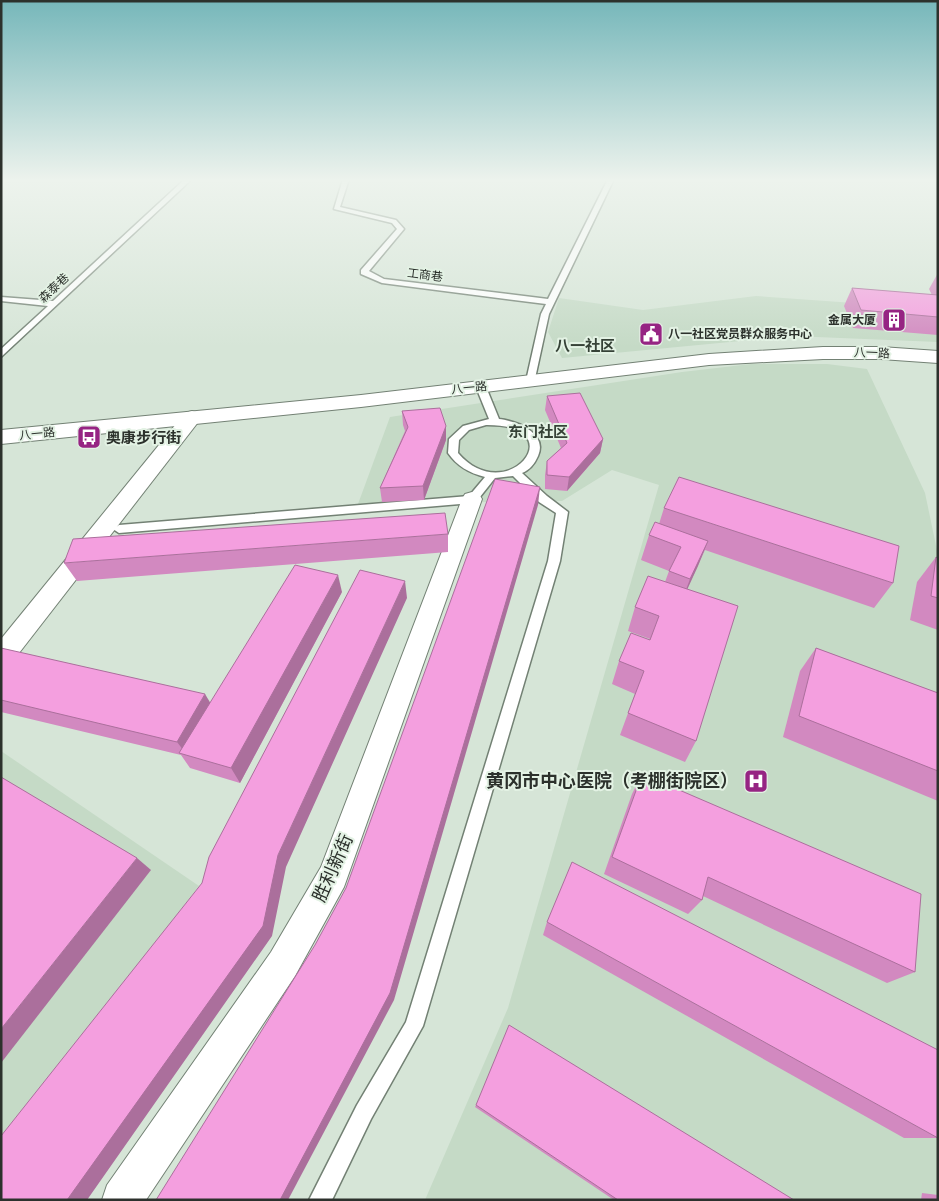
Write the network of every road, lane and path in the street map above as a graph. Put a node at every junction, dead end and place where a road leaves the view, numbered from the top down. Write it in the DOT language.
graph roads {
  1 [pos="128,235"];
  2 [pos="395,235"];
  3 [pos="584,235"];
  4 [pos="1,299"];
  5 [pos="551,302"];
  6 [pos="54,304"];
  7 [pos="1,354"];
  8 [pos="938,357"];
  9 [pos="531,381"];
  10 [pos="481,388"];
  11 [pos="192,418"];
  12 [pos="496,422"];
  13 [pos="1,437"];
  14 [pos="514,472"];
  15 [pos="492,475"];
  16 [pos="472,499"];
  17 [pos="119,529"];
  18 [pos="7,650"];
  19 [pos="122,1200"];
  20 [pos="320,1200"];
  1 -- 6 [label="lane, 森泰巷"];
  2 -- 5 [label="lane, 工商巷"];
  3 -- 5 [label="lane"];
  4 -- 6 [label="lane"];
  5 -- 9 [label="lane"];
  6 -- 7 [label="lane, 森泰巷"];
  8 -- 9 [label="main road, 八一路"];
  9 -- 10 [label="main road, 八一路"];
  10 -- 11 [label="main road, 八一路"];
  10 -- 12 [label="lane"];
  11 -- 13 [label="main road, 八一路"];
  11 -- 18 [label="street"];
  12 -- 14 [label="lane"];
  12 -- 15 [label="lane"];
  14 -- 15 [label="lane"];
  14 -- 20 [label="lane"];
  15 -- 16 [label="lane"];
  16 -- 17 [label="lane"];
  16 -- 19 [label="street, 胜利新街"];
}
